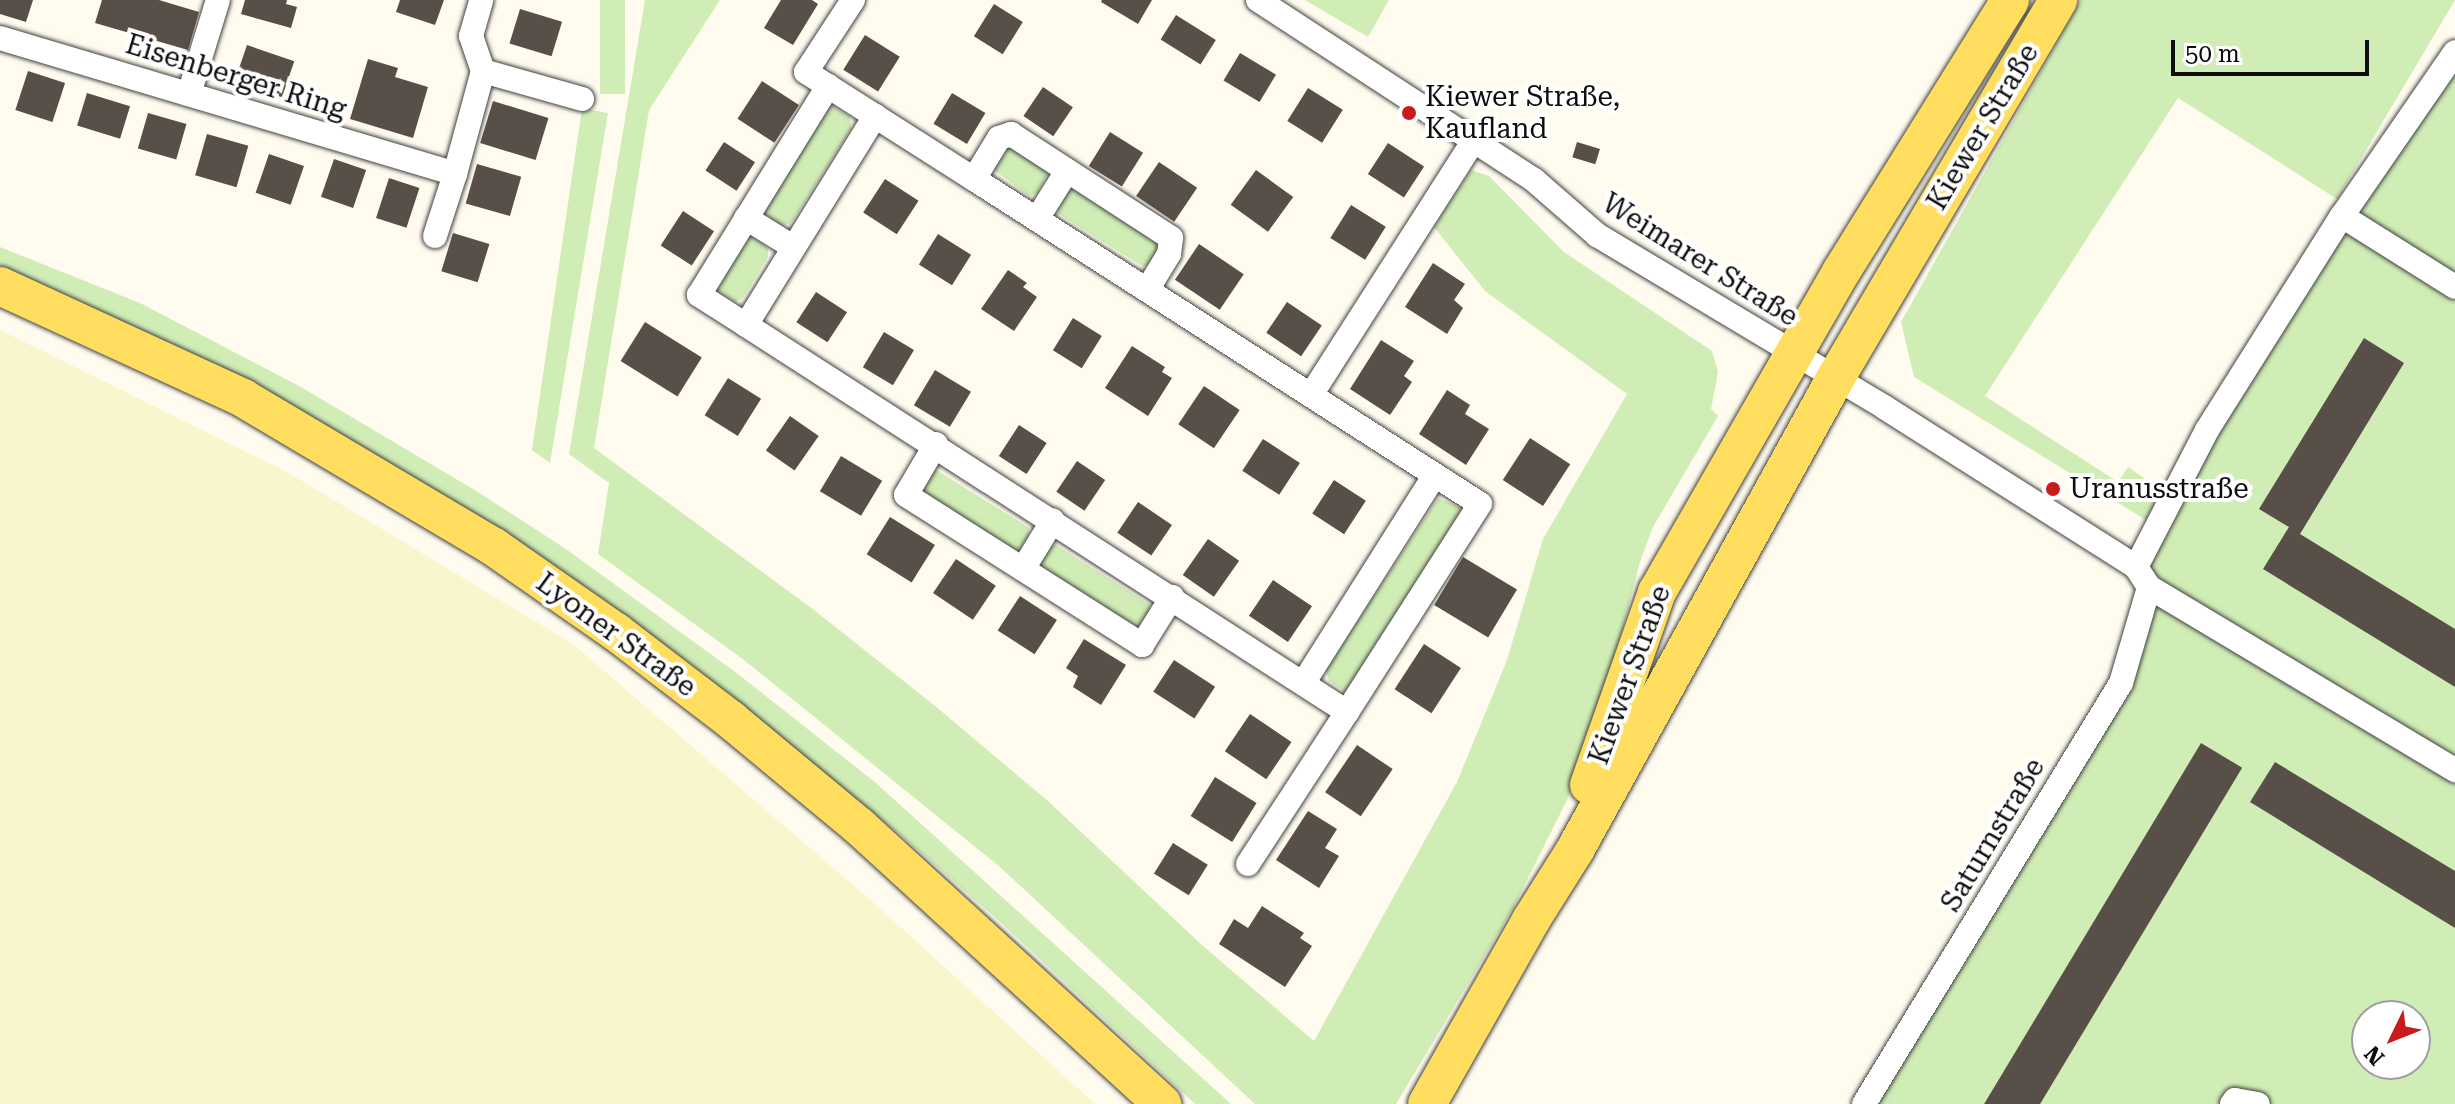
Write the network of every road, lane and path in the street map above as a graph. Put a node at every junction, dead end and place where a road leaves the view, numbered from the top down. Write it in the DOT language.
graph roads {
  1 [pos="218,0"];
  2 [pos="481,0"];
  3 [pos="853,0"];
  4 [pos="1258,0"];
  5 [pos="2010,0"];
  6 [pos="2058,0"];
  7 [pos="0,38"];
  8 [pos="2455,52"];
  9 [pos="483,71"];
  10 [pos="828,86"];
  11 [pos="189,94"];
  12 [pos="582,99"];
  13 [pos="875,116"];
  14 [pos="1475,139"];
  15 [pos="1067,171"];
  16 [pos="455,174"];
  17 [pos="974,179"];
  18 [pos="2342,216"];
  19 [pos="746,218"];
  20 [pos="1037,219"];
  21 [pos="435,236"];
  22 [pos="793,247"];
  23 [pos="0,286"];
  24 [pos="2455,287"];
  25 [pos="1147,290"];
  26 [pos="746,325"];
  27 [pos="1792,354"];
  28 [pos="1835,379"];
  29 [pos="1311,395"];
  30 [pos="936,444"];
  31 [pos="1435,475"];
  32 [pos="1053,520"];
  33 [pos="1023,569"];
  34 [pos="2142,577"];
  35 [pos="1172,597"];
  36 [pos="1304,682"];
  37 [pos="1347,712"];
  38 [pos="2455,770"];
  39 [pos="1248,864"];
  40 [pos="1531,920"];
  41 [pos="1428,1099"];
  42 [pos="1161,1102"];
  43 [pos="1864,1104"];
  44 [pos="2232,1104"];
  45 [pos="2258,1104"];
  1 -- 11 [label="street"];
  2 -- 9 [label="street"];
  3 -- 10 [label="street"];
  4 -- 14 [label="street, Weimarer Straße"];
  5 -- 27 [label="main road, Kiewer Straße"];
  6 -- 28 [label="main road, Kiewer Straße"];
  7 -- 11 [label="street, Eisenberger Ring"];
  8 -- 18 [label="street"];
  9 -- 12 [label="street"];
  9 -- 16 [label="street"];
  10 -- 13 [label="street"];
  10 -- 19 [label="street"];
  11 -- 16 [label="street, Eisenberger Ring"];
  13 -- 17 [label="street"];
  13 -- 22 [label="street"];
  14 -- 27 [label="street, Weimarer Straße"];
  14 -- 29 [label="street"];
  15 -- 17 [label="street"];
  15 -- 20 [label="street"];
  15 -- 25 [label="street"];
  16 -- 21 [label="street"];
  17 -- 20 [label="street"];
  18 -- 24 [label="street"];
  18 -- 34 [label="street"];
  19 -- 22 [label="street"];
  19 -- 26 [label="street"];
  20 -- 25 [label="street"];
  22 -- 26 [label="street"];
  23 -- 42 [label="main road, Lyoner Straße"];
  25 -- 29 [label="street"];
  26 -- 30 [label="street"];
  27 -- 28 [label="street"];
  27 -- 40 [label="main road, Kiewer Straße"];
  28 -- 34 [label="street"];
  28 -- 40 [label="main road, Kiewer Straße"];
  29 -- 31 [label="street"];
  30 -- 32 [label="street"];
  30 -- 33 [label="street"];
  31 -- 36 [label="street"];
  31 -- 37 [label="street"];
  32 -- 33 [label="street"];
  32 -- 35 [label="street"];
  33 -- 35 [label="street"];
  34 -- 38 [label="street"];
  34 -- 43 [label="street, Saturnstraße"];
  35 -- 36 [label="street"];
  36 -- 37 [label="street"];
  37 -- 39 [label="street"];
  40 -- 41 [label="main road, Kiewer Straße"];
  44 -- 45 [label="street"];
}
